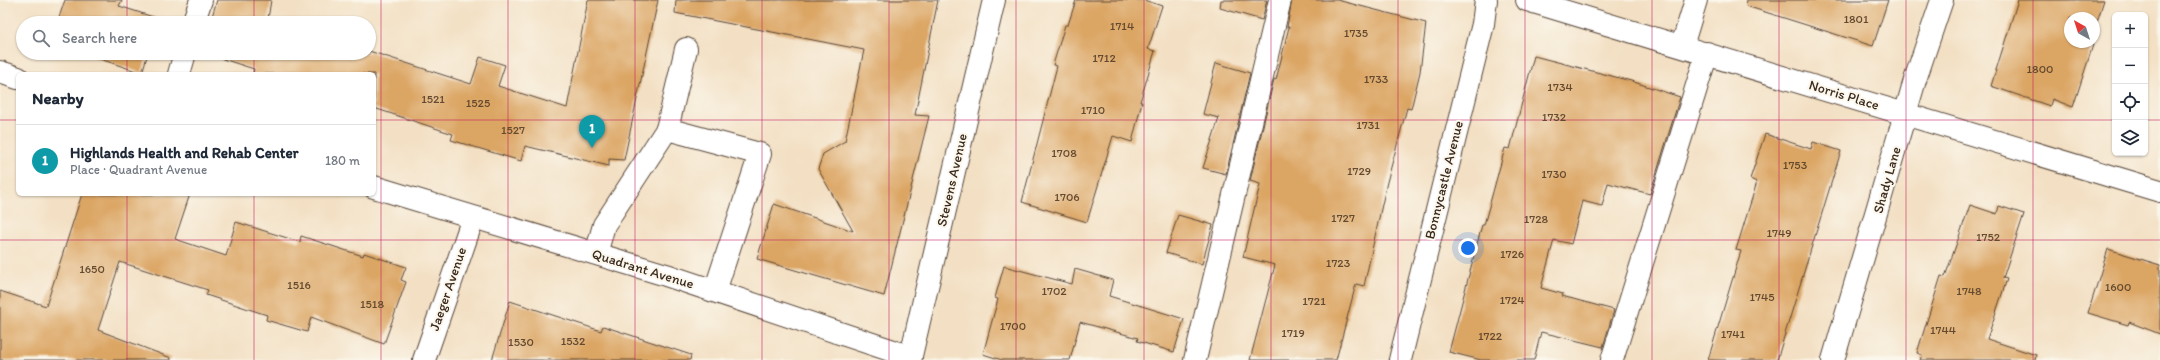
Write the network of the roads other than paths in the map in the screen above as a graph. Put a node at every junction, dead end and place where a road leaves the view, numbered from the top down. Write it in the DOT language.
graph roads {
  1 [pos="201,0"];
  2 [pos="994,0"];
  3 [pos="1280,0"];
  4 [pos="1486,0"];
  5 [pos="1527,0"];
  6 [pos="1696,0"];
  7 [pos="1942,0"];
  8 [pos="195,16"];
  9 [pos="1682,46"];
  10 [pos="686,49"];
  11 [pos="1707,53"];
  12 [pos="183,60"];
  13 [pos="0,72"];
  14 [pos="179,72"];
  15 [pos="16,77"];
  16 [pos="1906,114"];
  17 [pos="667,129"];
  18 [pos="376,188"];
  19 [pos="2160,191"];
  20 [pos="473,218"];
  21 [pos="596,254"];
  22 [pos="715,291"];
  23 [pos="910,358"];
  24 [pos="424,360"];
  25 [pos="1195,360"];
  26 [pos="1400,360"];
  27 [pos="1612,360"];
  28 [pos="1833,360"];
  1 -- 8 [label="street"];
  2 -- 23 [label="street, Stevens Avenue"];
  3 -- 25 [label="street"];
  4 -- 26 [label="street, Bonnycastle Avenue"];
  5 -- 9 [label="street, Norris Place"];
  6 -- 9 [label="street"];
  7 -- 16 [label="street, Shady Lane"];
  9 -- 11 [label="street, Norris Place"];
  10 -- 17 [label="street"];
  11 -- 16 [label="street, Norris Place"];
  11 -- 27 [label="street"];
  12 -- 14 [label="street"];
  13 -- 15 [label="street"];
  16 -- 19 [label="street, Norris Place"];
  16 -- 28 [label="street, Shady Lane"];
  17 -- 21 [label="street"];
  17 -- 22 [label="street"];
  18 -- 20 [label="street, Quadrant Avenue"];
  20 -- 21 [label="street, Quadrant Avenue"];
  20 -- 24 [label="street, Jaeger Avenue"];
  21 -- 22 [label="street, Quadrant Avenue"];
  22 -- 23 [label="street, Quadrant Avenue"];
}
